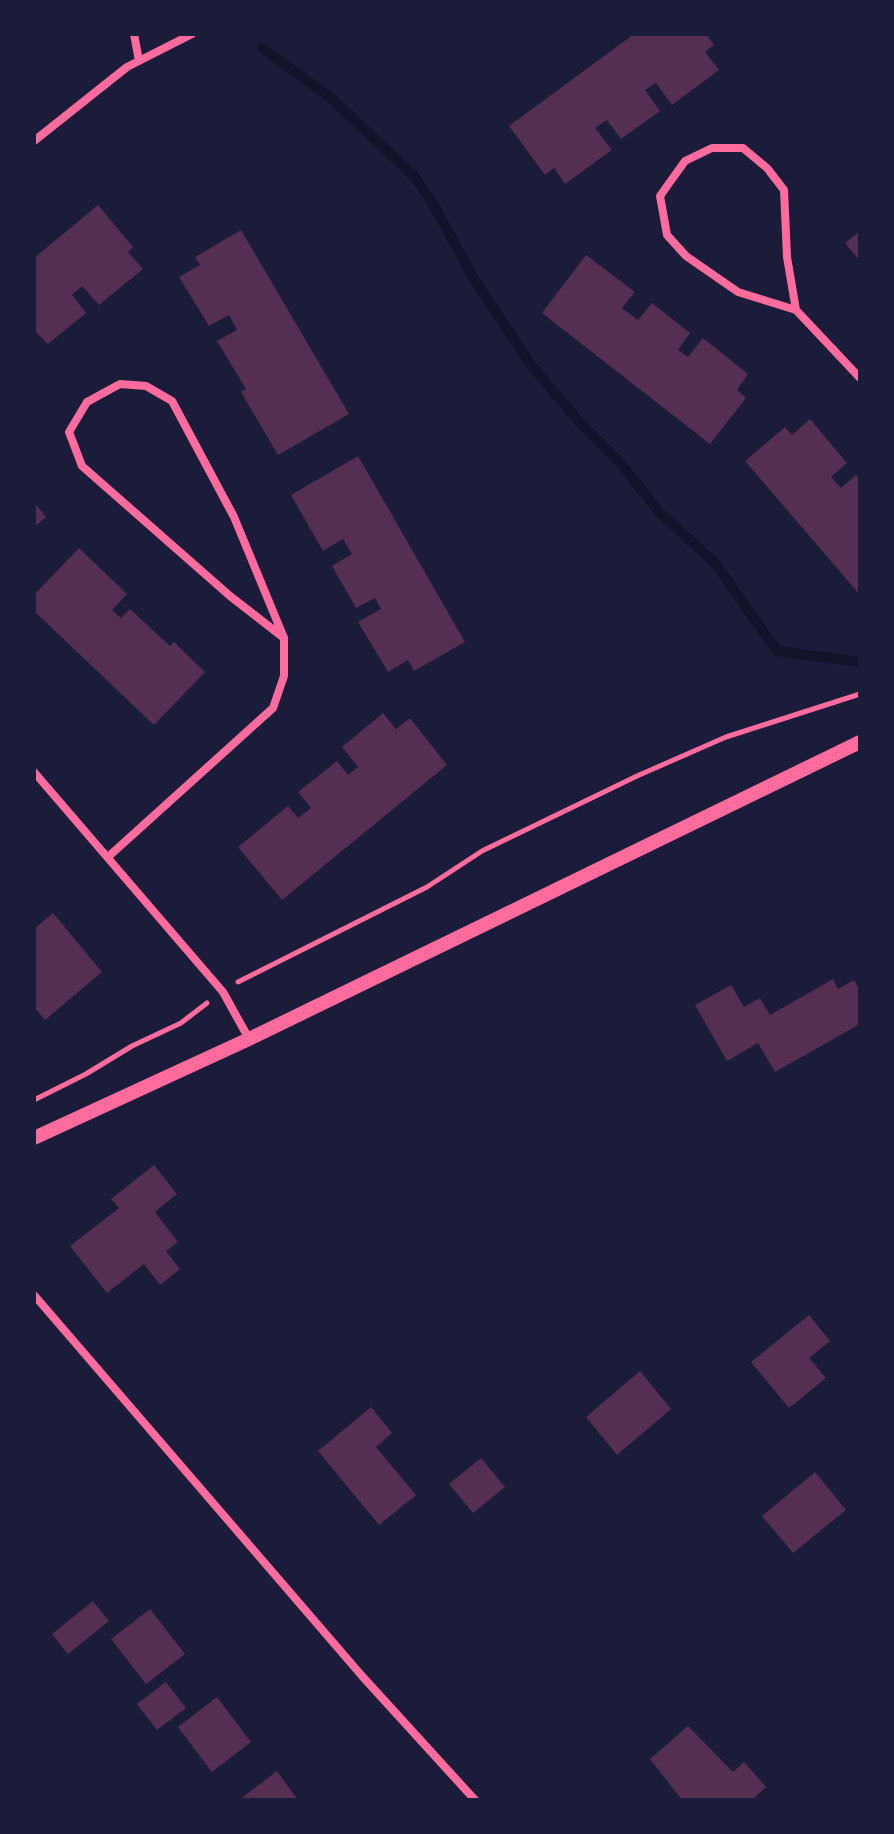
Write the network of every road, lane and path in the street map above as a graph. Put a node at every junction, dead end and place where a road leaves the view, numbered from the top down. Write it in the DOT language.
graph roads {
  1 [pos="134,34"];
  2 [pos="192,34"];
  3 [pos="139,61"];
  4 [pos="34,141"];
  5 [pos="796,310"];
  6 [pos="860,378"];
  7 [pos="284,638"];
  8 [pos="860,694"];
  9 [pos="860,742"];
  10 [pos="34,772"];
  11 [pos="108,857"];
  12 [pos="239,981"];
  13 [pos="208,1003"];
  14 [pos="249,1039"];
  15 [pos="34,1100"];
  16 [pos="34,1138"];
  17 [pos="34,1295"];
  18 [pos="475,1800"];
  1 -- 3 [label="street"];
  2 -- 3 [label="street"];
  3 -- 4 [label="street"];
  5 -- 5 [label="street"];
  5 -- 6 [label="street"];
  7 -- 7 [label="street"];
  7 -- 11 [label="street"];
  8 -- 12 [label="path"];
  9 -- 14 [label="street"];
  10 -- 11 [label="street"];
  11 -- 14 [label="street"];
  13 -- 15 [label="path"];
  14 -- 16 [label="street"];
  17 -- 18 [label="street"];
}
